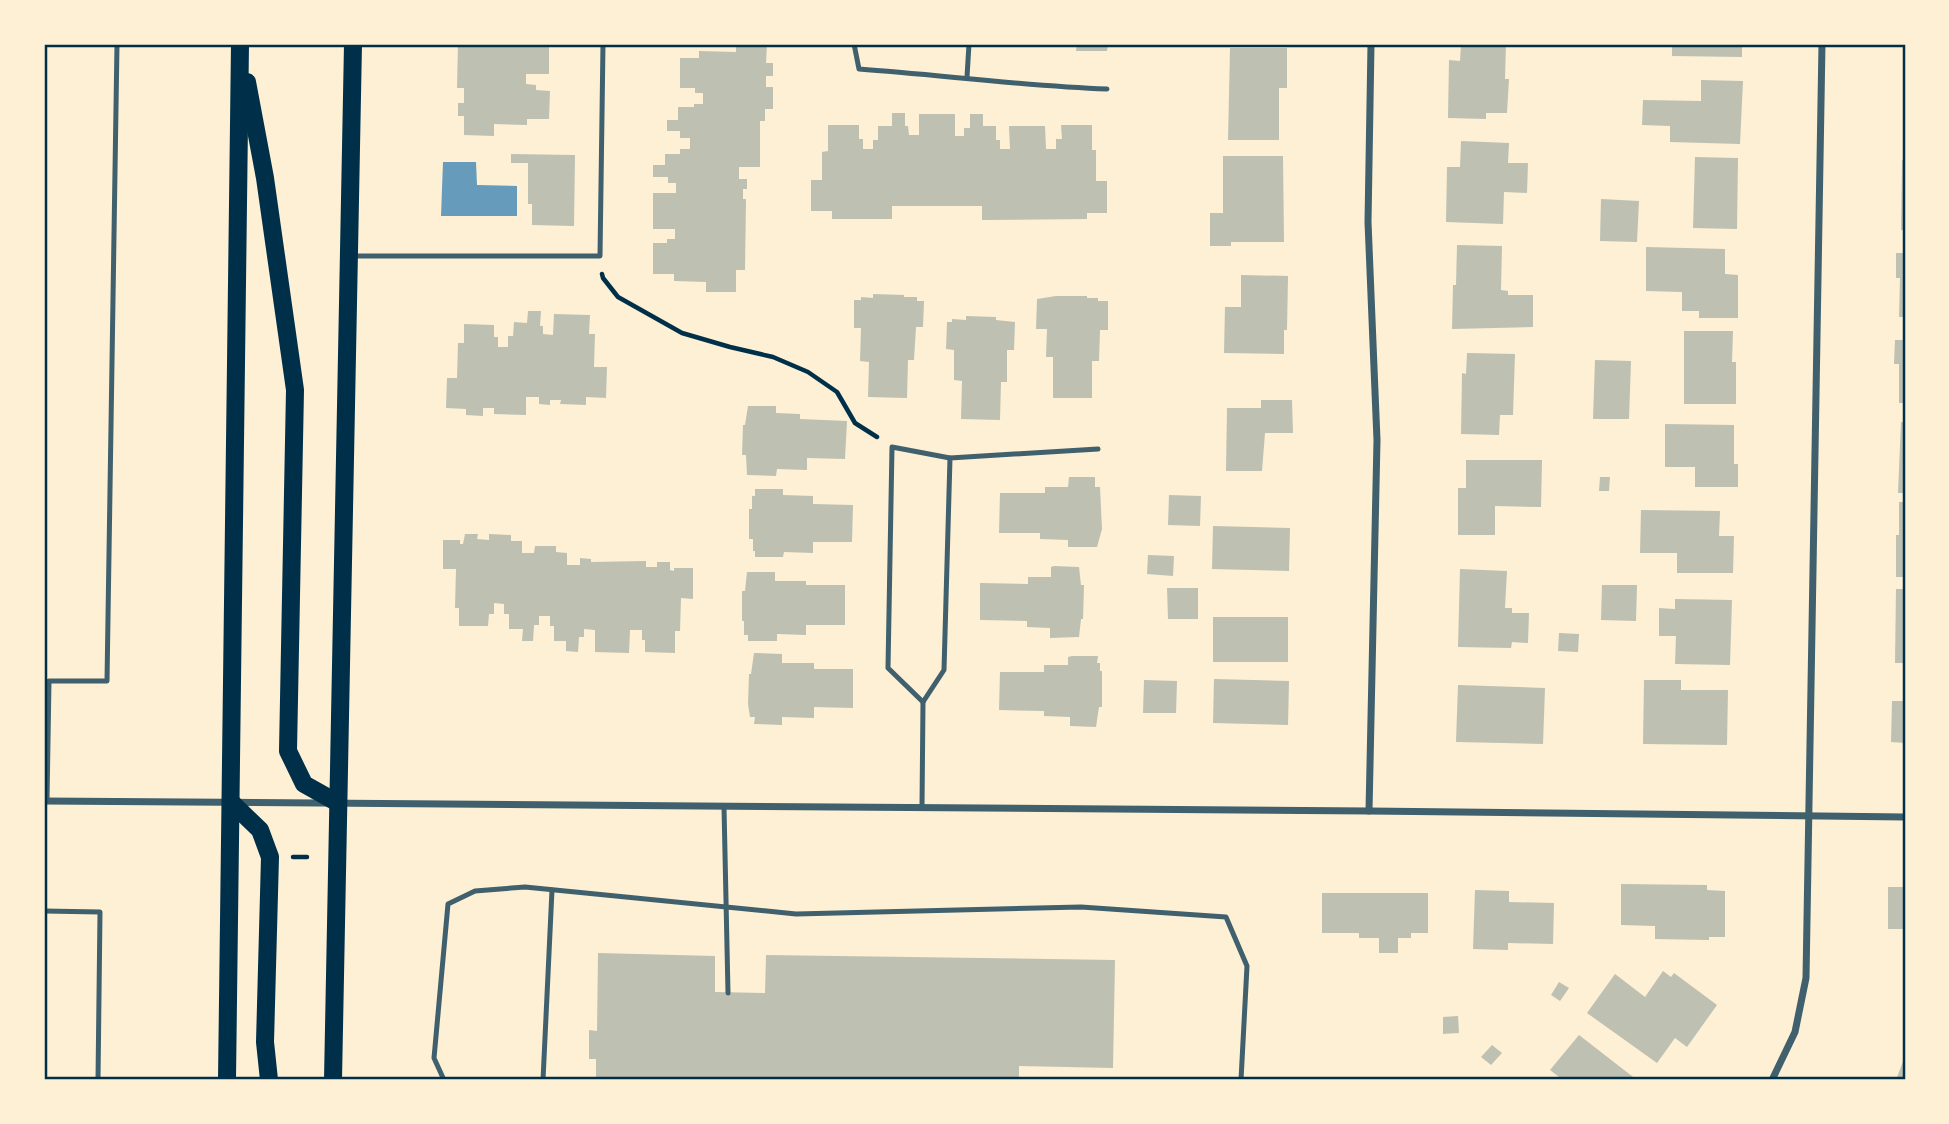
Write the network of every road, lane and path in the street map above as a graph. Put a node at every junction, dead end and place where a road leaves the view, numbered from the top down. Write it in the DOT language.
graph roads {
  1 [pos="117,44"];
  2 [pos="240,44"];
  3 [pos="353,44"];
  4 [pos="603,44"];
  5 [pos="854,44"];
  6 [pos="969,44"];
  7 [pos="1371,44"];
  8 [pos="1822,44"];
  9 [pos="967,77"];
  10 [pos="1107,89"];
  11 [pos="349,256"];
  12 [pos="600,256"];
  13 [pos="892,447"];
  14 [pos="1098,449"];
  15 [pos="950,458"];
  16 [pos="47,681"];
  17 [pos="923,702"];
  18 [pos="45,801"];
  19 [pos="231,802"];
  20 [pos="338,803"];
  21 [pos="724,807"];
  22 [pos="922,807"];
  23 [pos="1369,811"];
  24 [pos="1810,817"];
  25 [pos="1905,817"];
  26 [pos="552,890"];
  27 [pos="725,907"];
  28 [pos="44,911"];
  29 [pos="728,993"];
  30 [pos="98,1080"];
  31 [pos="227,1080"];
  32 [pos="269,1080"];
  33 [pos="332,1080"];
  34 [pos="444,1080"];
  35 [pos="543,1080"];
  36 [pos="1241,1080"];
  37 [pos="1772,1080"];
  1 -- 16 [label="lane"];
  2 -- 19 [label="main road"];
  2 -- 20 [label="main road"];
  3 -- 11 [label="main road"];
  4 -- 12 [label="lane"];
  5 -- 9 [label="lane"];
  6 -- 9 [label="lane"];
  7 -- 23 [label="street"];
  8 -- 24 [label="street"];
  9 -- 10 [label="lane"];
  11 -- 12 [label="lane"];
  11 -- 20 [label="main road"];
  12 -- 13 [label="path"];
  13 -- 15 [label="lane"];
  13 -- 17 [label="lane"];
  14 -- 15 [label="lane"];
  15 -- 17 [label="lane"];
  16 -- 18 [label="lane"];
  17 -- 22 [label="lane"];
  18 -- 19 [label="street"];
  19 -- 20 [label="street"];
  19 -- 31 [label="main road"];
  19 -- 32 [label="main road"];
  20 -- 21 [label="street"];
  20 -- 33 [label="main road"];
  21 -- 22 [label="street"];
  21 -- 27 [label="lane"];
  22 -- 23 [label="street"];
  23 -- 24 [label="street"];
  24 -- 25 [label="street"];
  24 -- 37 [label="street"];
  26 -- 27 [label="lane"];
  26 -- 34 [label="lane"];
  26 -- 35 [label="lane"];
  27 -- 29 [label="lane"];
  27 -- 36 [label="lane"];
  28 -- 30 [label="lane"];
}
